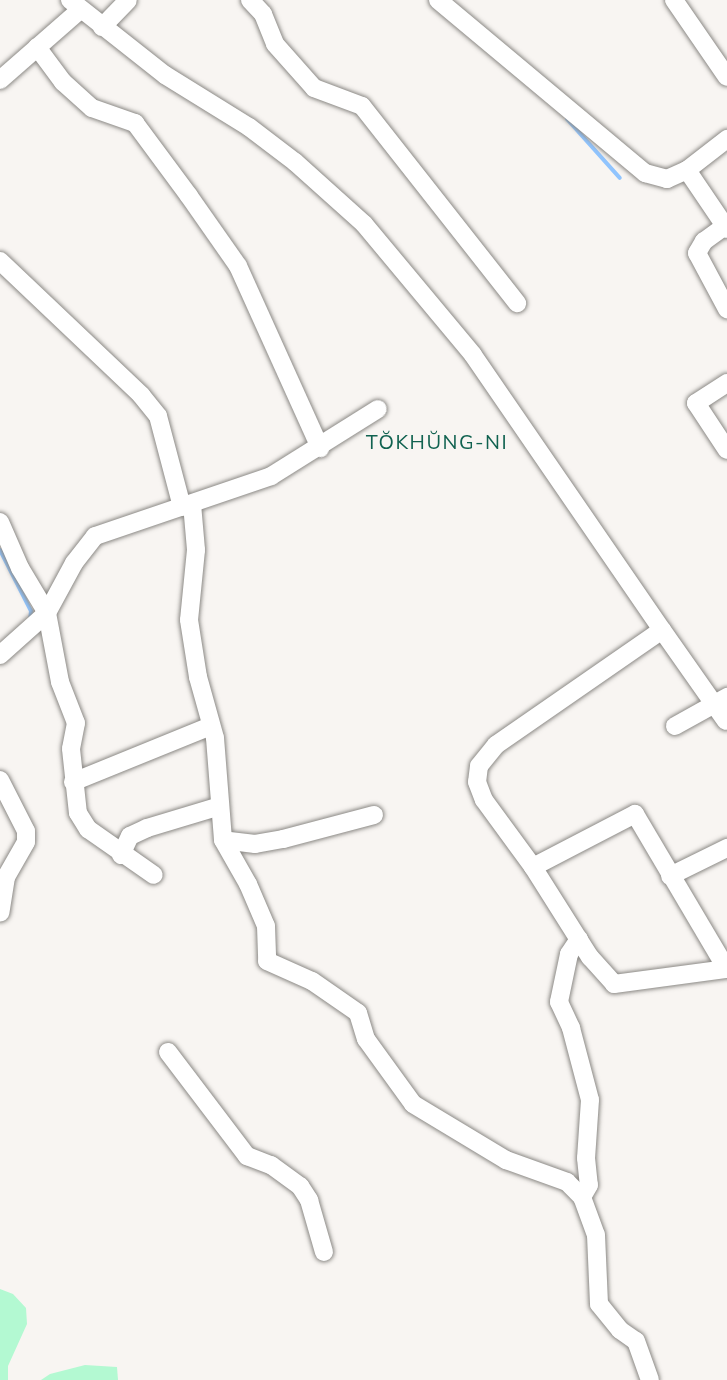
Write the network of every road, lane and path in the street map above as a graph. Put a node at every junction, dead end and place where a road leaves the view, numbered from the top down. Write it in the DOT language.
graph roads {
  1 [pos="128,0"];
  2 [pos="250,0"];
  3 [pos="438,0"];
  4 [pos="674,0"];
  5 [pos="75,5"];
  6 [pos="102,27"];
  7 [pos="37,47"];
  8 [pos="727,77"];
  9 [pos="0,80"];
  10 [pos="727,139"];
  11 [pos="687,170"];
  12 [pos="726,228"];
  13 [pos="0,261"];
  14 [pos="517,303"];
  15 [pos="727,309"];
  16 [pos="727,383"];
  17 [pos="378,409"];
  18 [pos="320,448"];
  19 [pos="727,450"];
  20 [pos="187,505"];
  21 [pos="0,522"];
  22 [pos="47,613"];
  23 [pos="663,630"];
  24 [pos="0,655"];
  25 [pos="721,701"];
  26 [pos="726,721"];
  27 [pos="211,726"];
  28 [pos="675,726"];
  29 [pos="0,780"];
  30 [pos="73,782"];
  31 [pos="217,807"];
  32 [pos="374,815"];
  33 [pos="223,840"];
  34 [pos="727,848"];
  35 [pos="121,855"];
  36 [pos="533,867"];
  37 [pos="154,874"];
  38 [pos="670,876"];
  39 [pos="0,913"];
  40 [pos="579,939"];
  41 [pos="726,968"];
  42 [pos="168,1052"];
  43 [pos="582,1197"];
  44 [pos="324,1252"];
  45 [pos="650,1380"];
  1 -- 6 [label="street"];
  2 -- 14 [label="street"];
  3 -- 11 [label="street"];
  4 -- 8 [label="street"];
  5 -- 6 [label="street"];
  5 -- 7 [label="street"];
  6 -- 23 [label="street"];
  7 -- 9 [label="street"];
  7 -- 18 [label="street"];
  10 -- 11 [label="street"];
  11 -- 12 [label="street"];
  12 -- 15 [label="street"];
  13 -- 20 [label="street"];
  16 -- 19 [label="street"];
  17 -- 18 [label="street"];
  18 -- 20 [label="street"];
  20 -- 22 [label="street"];
  20 -- 27 [label="street"];
  21 -- 22 [label="street"];
  22 -- 24 [label="street"];
  22 -- 30 [label="street"];
  23 -- 25 [label="street"];
  23 -- 36 [label="street"];
  25 -- 26 [label="street"];
  25 -- 28 [label="street"];
  27 -- 30 [label="street"];
  27 -- 31 [label="street"];
  29 -- 39 [label="street"];
  30 -- 35 [label="street"];
  31 -- 33 [label="street"];
  31 -- 35 [label="street"];
  32 -- 33 [label="street"];
  33 -- 43 [label="street"];
  34 -- 38 [label="street"];
  35 -- 37 [label="street"];
  36 -- 38 [label="street"];
  36 -- 40 [label="street"];
  38 -- 41 [label="street"];
  40 -- 41 [label="street"];
  40 -- 43 [label="street"];
  42 -- 44 [label="street"];
  43 -- 45 [label="street"];
}
